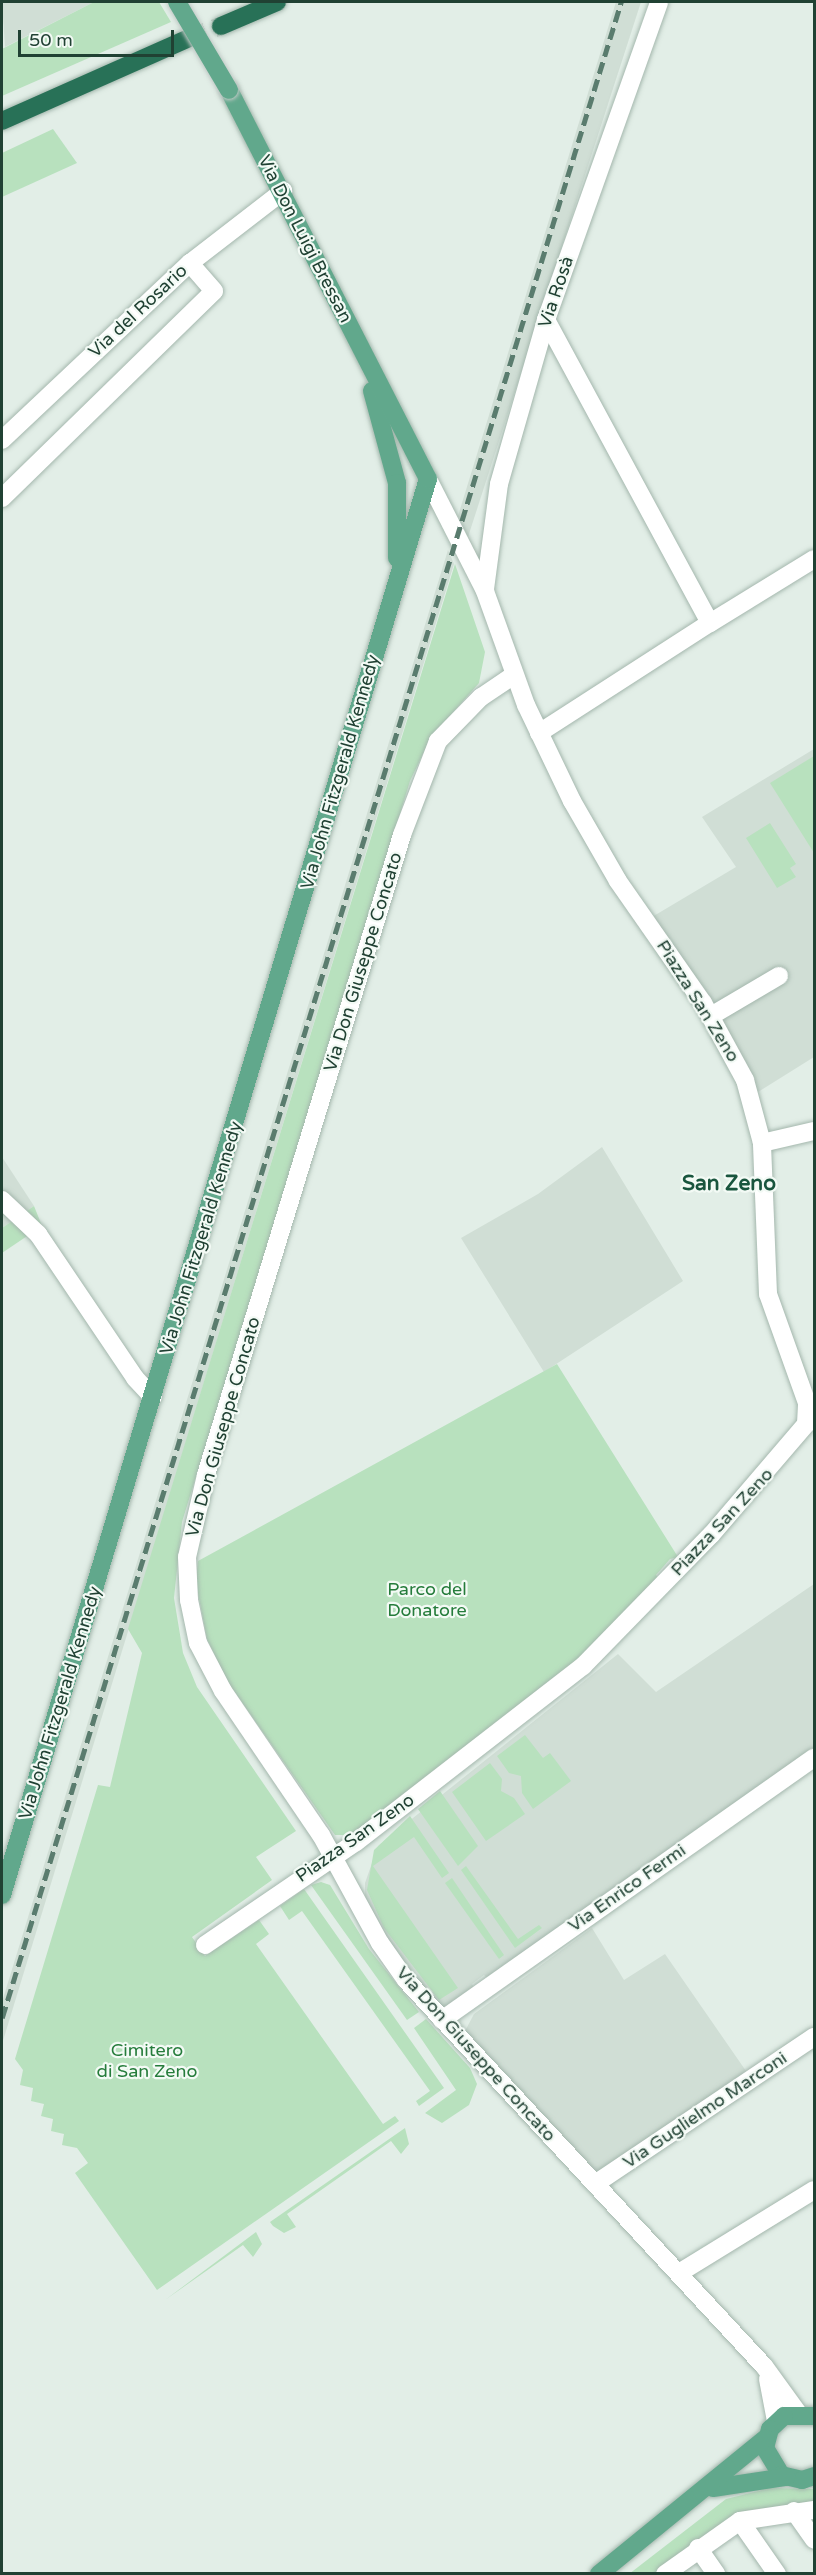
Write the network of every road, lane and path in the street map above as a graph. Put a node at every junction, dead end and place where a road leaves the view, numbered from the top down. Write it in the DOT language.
graph roads {
  1 [pos="177,2"];
  2 [pos="287,2"];
  3 [pos="660,2"];
  4 [pos="273,4"];
  5 [pos="220,26"];
  6 [pos="189,38"];
  7 [pos="2,122"];
  8 [pos="283,191"];
  9 [pos="190,263"];
  10 [pos="546,320"];
  11 [pos="352,333"];
  12 [pos="2,440"];
  13 [pos="426,476"];
  14 [pos="397,483"];
  15 [pos="2,498"];
  16 [pos="814,559"];
  17 [pos="396,579"];
  18 [pos="485,591"];
  19 [pos="710,623"];
  20 [pos="514,675"];
  21 [pos="539,733"];
  22 [pos="779,976"];
  23 [pos="711,1016"];
  24 [pos="814,1131"];
  25 [pos="762,1143"];
  26 [pos="2,1200"];
  27 [pos="153,1397"];
  28 [pos="810,1425"];
  29 [pos="814,1758"];
  30 [pos="332,1857"];
  31 [pos="2,1895"];
  32 [pos="205,1945"];
  33 [pos="442,2020"];
  34 [pos="814,2037"];
  35 [pos="595,2184"];
  36 [pos="814,2190"];
  37 [pos="680,2273"];
  38 [pos="764,2366"];
  39 [pos="808,2412"];
  40 [pos="776,2421"];
  41 [pos="766,2438"];
  42 [pos="786,2477"];
  43 [pos="814,2477"];
  44 [pos="706,2491"];
  45 [pos="814,2510"];
  46 [pos="794,2511"];
  47 [pos="740,2522"];
  48 [pos="814,2540"];
  49 [pos="698,2548"];
  50 [pos="599,2574"];
  51 [pos="665,2574"];
  52 [pos="716,2574"];
  53 [pos="777,2574"];
  1 -- 8 [label="main road, Via Don Luigi Bressan, bridge"];
  2 -- 4 [label="highway"];
  3 -- 10 [label="street, Via Rosà"];
  4 -- 5 [label="highway"];
  6 -- 7 [label="highway"];
  8 -- 9 [label="street, Via del Rosario"];
  8 -- 11 [label="main road, Via Don Luigi Bressan"];
  9 -- 12 [label="street, Via del Rosario"];
  9 -- 15 [label="street"];
  10 -- 18 [label="street, Via Rosà"];
  10 -- 19 [label="street"];
  11 -- 13 [label="main road, Via Don Luigi Bressan"];
  11 -- 14 [label="main road, Via John Fitzgerald Kennedy"];
  13 -- 14 [label="main road"];
  13 -- 17 [label="main road, Via John Fitzgerald Kennedy"];
  13 -- 18 [label="street"];
  14 -- 17 [label="main road, Via John Fitzgerald Kennedy"];
  16 -- 19 [label="street"];
  17 -- 27 [label="main road, Via John Fitzgerald Kennedy"];
  18 -- 20 [label="street"];
  19 -- 21 [label="street"];
  20 -- 21 [label="street"];
  20 -- 30 [label="street, Via Don Giuseppe Concato"];
  21 -- 23 [label="street, Piazza San Zeno"];
  22 -- 23 [label="street"];
  23 -- 25 [label="street, Piazza San Zeno"];
  24 -- 25 [label="street"];
  25 -- 28 [label="street, Piazza San Zeno"];
  26 -- 27 [label="street"];
  27 -- 31 [label="main road, Via John Fitzgerald Kennedy"];
  28 -- 30 [label="street, Piazza San Zeno"];
  29 -- 33 [label="street, Via Enrico Fermi"];
  30 -- 32 [label="street, Piazza San Zeno"];
  30 -- 33 [label="street, Via Don Giuseppe Concato"];
  33 -- 35 [label="street, Via Don Giuseppe Concato"];
  34 -- 35 [label="street, Via Guglielmo Marconi"];
  35 -- 37 [label="street, Via Don Giuseppe Concato"];
  36 -- 37 [label="street"];
  37 -- 38 [label="street, Via Don Giuseppe Concato"];
  38 -- 39 [label="street, Via Don Giuseppe Concato"];
  38 -- 40 [label="street, Via Don Giuseppe Concato"];
  39 -- 40 [label="main road"];
  40 -- 41 [label="main road"];
  41 -- 42 [label="main road"];
  41 -- 44 [label="main road"];
  42 -- 43 [label="main road"];
  42 -- 44 [label="main road"];
  44 -- 50 [label="main road"];
  45 -- 46 [label="street"];
  46 -- 47 [label="street"];
  46 -- 48 [label="street"];
  47 -- 49 [label="street"];
  47 -- 53 [label="street"];
  49 -- 51 [label="street"];
  49 -- 52 [label="street"];
}
